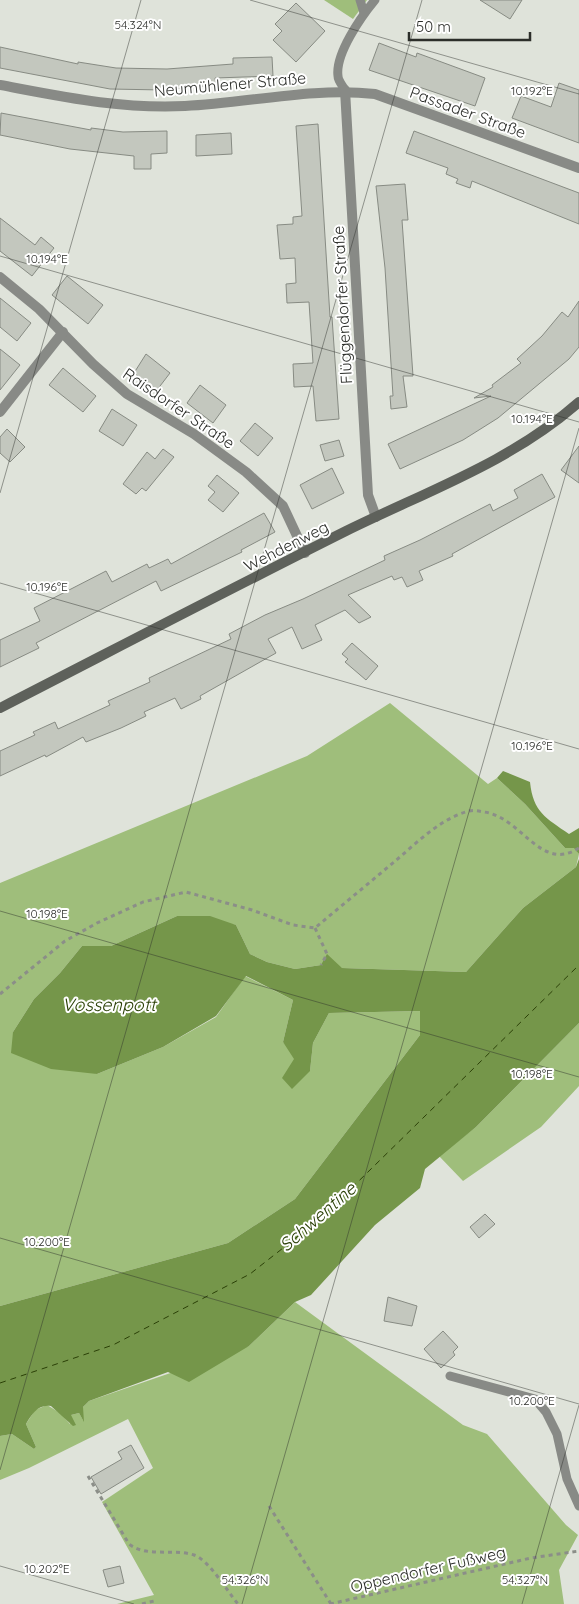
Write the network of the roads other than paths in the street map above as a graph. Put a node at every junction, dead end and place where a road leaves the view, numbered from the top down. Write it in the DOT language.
graph roads {
  1 [pos="360,0"];
  2 [pos="375,0"];
  3 [pos="364,13"];
  4 [pos="0,85"];
  5 [pos="345,90"];
  6 [pos="579,168"];
  7 [pos="0,277"];
  8 [pos="63,332"];
  9 [pos="579,402"];
  10 [pos="0,412"];
  11 [pos="376,517"];
  12 [pos="305,552"];
  13 [pos="0,708"];
  14 [pos="450,1376"];
  15 [pos="579,1506"];
  1 -- 3 [label="lane"];
  2 -- 3 [label="lane"];
  3 -- 5 [label="lane"];
  4 -- 5 [label="street, Neumühlener Straße"];
  5 -- 6 [label="street, Passader Straße"];
  5 -- 11 [label="street, Flüggendorfer Straße"];
  7 -- 8 [label="street, Raisdorfer Straße"];
  8 -- 10 [label="street"];
  8 -- 12 [label="street, Raisdorfer Straße"];
  9 -- 11 [label="main road, Wehdenweg"];
  11 -- 12 [label="main road, Wehdenweg"];
  12 -- 13 [label="main road, Wehdenweg"];
  14 -- 15 [label="lane"];
}
